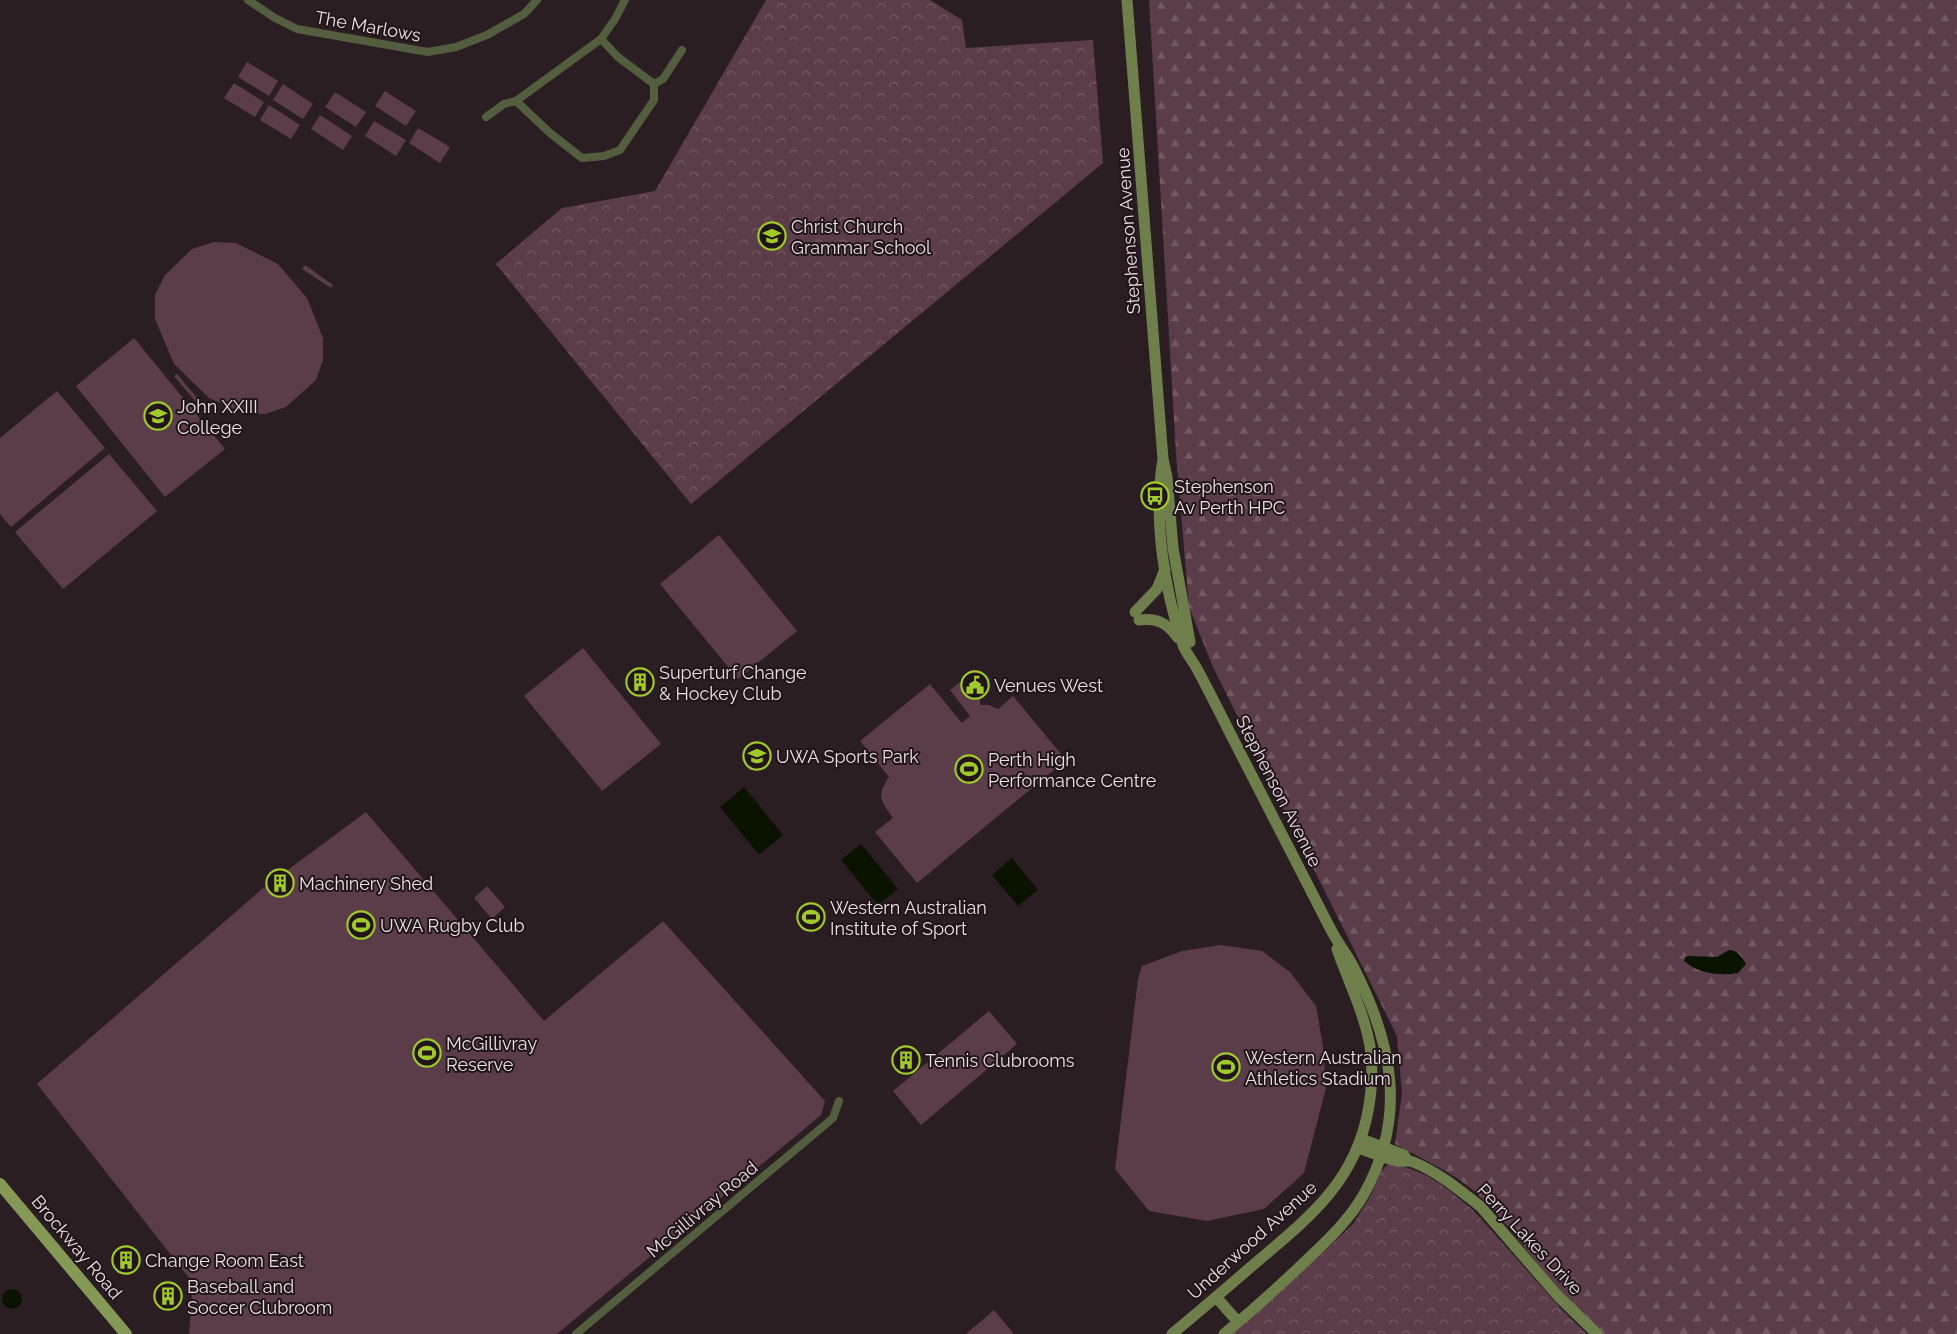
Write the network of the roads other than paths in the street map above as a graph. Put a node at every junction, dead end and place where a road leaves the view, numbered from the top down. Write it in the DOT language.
graph roads {
  1 [pos="248,0"];
  2 [pos="537,0"];
  3 [pos="625,0"];
  4 [pos="1128,0"];
  5 [pos="601,38"];
  6 [pos="682,50"];
  7 [pos="654,84"];
  8 [pos="516,100"];
  9 [pos="486,117"];
  10 [pos="1163,459"];
  11 [pos="1165,568"];
  12 [pos="1184,648"];
  13 [pos="1195,665"];
  14 [pos="1332,933"];
  15 [pos="839,1101"];
  16 [pos="1360,1144"];
  17 [pos="1382,1152"];
  18 [pos="0,1184"];
  19 [pos="0,1195"];
  20 [pos="1216,1297"];
  21 [pos="1238,1322"];
  22 [pos="117,1334"];
  23 [pos="126,1334"];
  24 [pos="576,1334"];
  25 [pos="1172,1334"];
  26 [pos="1224,1334"];
  27 [pos="1597,1334"];
  1 -- 2 [label="street, The Marlows"];
  3 -- 5 [label="street"];
  4 -- 10 [label="main road, Stephenson Avenue"];
  5 -- 7 [label="street"];
  5 -- 8 [label="street"];
  6 -- 7 [label="street"];
  7 -- 8 [label="street"];
  8 -- 9 [label="street"];
  10 -- 11 [label="main road, Stephenson Avenue"];
  10 -- 13 [label="main road, Stephenson Avenue"];
  11 -- 12 [label="main road, Stephenson Avenue"];
  11 -- 12 [label="main road"];
  12 -- 13 [label="main road, Stephenson Avenue"];
  13 -- 14 [label="main road, Stephenson Avenue"];
  14 -- 16 [label="main road, Stephenson Avenue"];
  14 -- 17 [label="main road, Stephenson Avenue"];
  15 -- 24 [label="street, McGillivray Road"];
  16 -- 17 [label="main road, Perry Lakes Drive"];
  16 -- 20 [label="main road, Underwood Avenue"];
  17 -- 21 [label="main road"];
  17 -- 27 [label="main road, Perry Lakes Drive"];
  18 -- 23 [label="main road, Brockway Road"];
  19 -- 22 [label="main road, Brockway Road"];
  20 -- 21 [label="main road"];
  20 -- 25 [label="main road, Underwood Avenue"];
  21 -- 26 [label="main road"];
}
